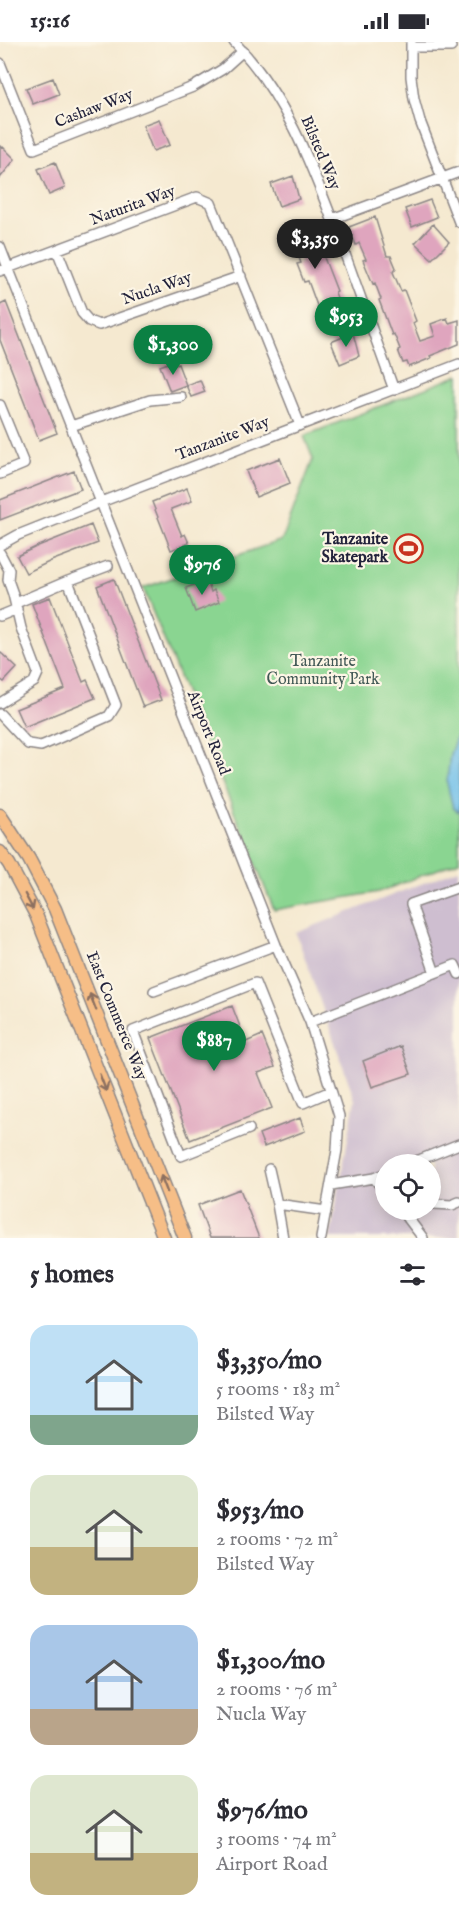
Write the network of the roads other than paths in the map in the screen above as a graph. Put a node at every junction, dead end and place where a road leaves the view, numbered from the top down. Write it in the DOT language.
graph roads {
  1 [pos="234,42"];
  2 [pos="411,44"];
  3 [pos="451,47"];
  4 [pos="243,51"];
  5 [pos="0,63"];
  6 [pos="459,172"];
  7 [pos="443,178"];
  8 [pos="332,219"];
  9 [pos="459,222"];
  10 [pos="0,247"];
  11 [pos="57,250"];
  12 [pos="4,270"];
  13 [pos="241,276"];
  14 [pos="459,364"];
  15 [pos="394,390"];
  16 [pos="182,397"];
  17 [pos="0,405"];
  18 [pos="300,425"];
  19 [pos="71,426"];
  20 [pos="0,474"];
  21 [pos="101,502"];
  22 [pos="0,545"];
  23 [pos="0,553"];
  24 [pos="108,566"];
  25 [pos="4,578"];
  26 [pos="68,581"];
  27 [pos="16,606"];
  28 [pos="0,616"];
  29 [pos="0,703"];
  30 [pos="0,714"];
  31 [pos="0,815"];
  32 [pos="0,852"];
  33 [pos="459,887"];
  34 [pos="276,945"];
  35 [pos="435,973"];
  36 [pos="459,974"];
  37 [pos="154,992"];
  38 [pos="310,1022"];
  39 [pos="331,1091"];
  40 [pos="249,1129"];
  41 [pos="459,1144"];
  42 [pos="435,1154"];
  43 [pos="269,1169"];
  44 [pos="374,1178"];
  45 [pos="331,1185"];
  46 [pos="459,1202"];
  47 [pos="277,1204"];
  48 [pos="441,1204"];
  49 [pos="326,1210"];
  50 [pos="409,1220"];
  51 [pos="164,1238"];
  52 [pos="185,1238"];
  53 [pos="283,1238"];
  54 [pos="321,1238"];
  55 [pos="423,1238"];
  1 -- 4 [label="street, Bilsted Way"];
  2 -- 3 [label="street"];
  2 -- 7 [label="street"];
  4 -- 5 [label="street, Cashaw Way"];
  4 -- 8 [label="street, Bilsted Way"];
  6 -- 7 [label="street"];
  7 -- 8 [label="street"];
  7 -- 9 [label="street"];
  8 -- 15 [label="street, Bilsted Way"];
  10 -- 12 [label="street, Airport Road"];
  11 -- 12 [label="street, Naturita Way"];
  11 -- 13 [label="street, Nucla Way"];
  11 -- 13 [label="street, Naturita Way"];
  12 -- 19 [label="street, Airport Road"];
  13 -- 18 [label="street, Naturita Way"];
  14 -- 15 [label="street, Tanzanite Way"];
  15 -- 18 [label="street, Tanzanite Way"];
  16 -- 19 [label="street"];
  17 -- 20 [label="street"];
  18 -- 21 [label="street, Tanzanite Way"];
  19 -- 21 [label="street, Airport Road"];
  21 -- 22 [label="street, Tanzanite Way"];
  21 -- 34 [label="street, Airport Road"];
  23 -- 25 [label="street"];
  24 -- 26 [label="street"];
  25 -- 27 [label="street"];
  26 -- 27 [label="street"];
  26 -- 30 [label="street"];
  27 -- 28 [label="street"];
  27 -- 29 [label="street"];
  52 -- 31 [label="main road, East Commerce Way, one-way"];
  32 -- 51 [label="main road, one-way"];
  33 -- 35 [label="street"];
  34 -- 37 [label="street"];
  34 -- 38 [label="street, Airport Road"];
  35 -- 36 [label="street"];
  35 -- 38 [label="street"];
  38 -- 39 [label="street, Airport Road"];
  39 -- 40 [label="street"];
  39 -- 45 [label="street, Airport Road"];
  41 -- 42 [label="street"];
  43 -- 47 [label="street"];
  44 -- 45 [label="street"];
  45 -- 49 [label="street, Airport Road"];
  46 -- 48 [label="street"];
  47 -- 49 [label="street"];
  47 -- 53 [label="street"];
  49 -- 54 [label="street, Airport Road"];
  50 -- 55 [label="street"];
}
